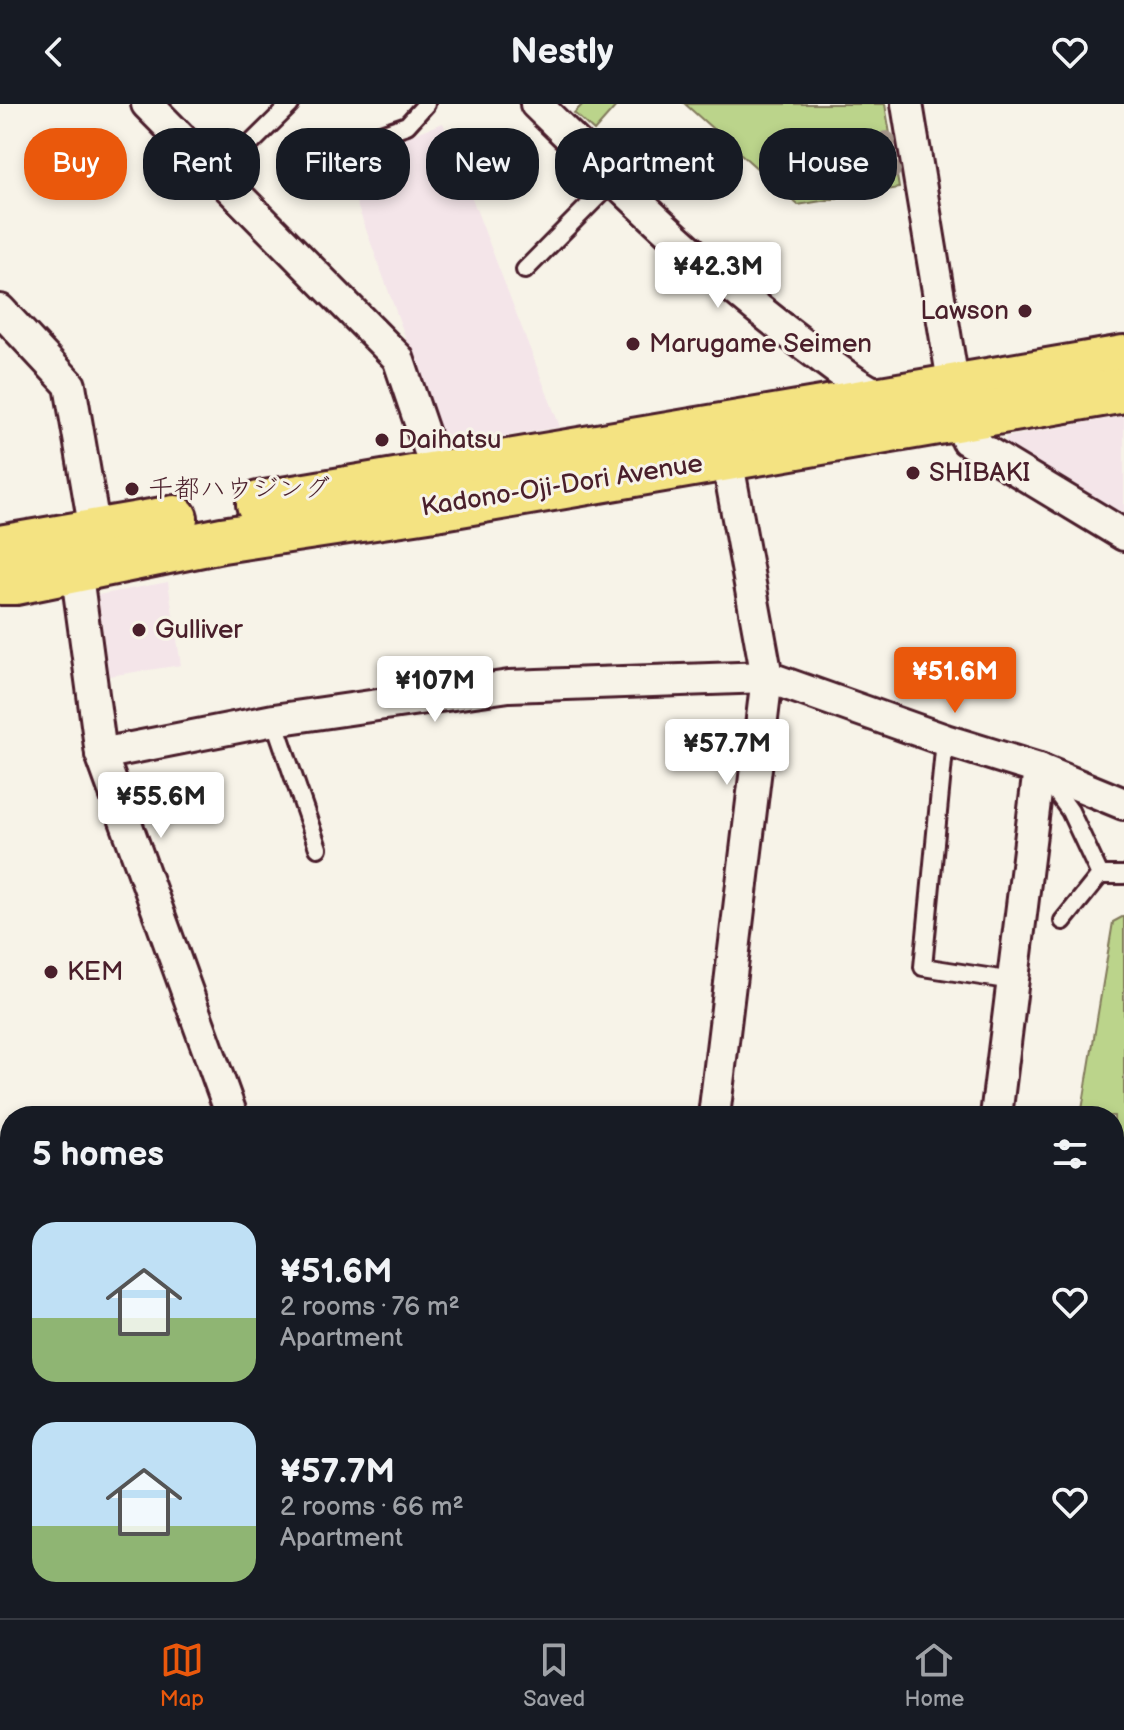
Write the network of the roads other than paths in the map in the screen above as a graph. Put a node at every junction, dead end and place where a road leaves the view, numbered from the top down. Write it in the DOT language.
graph roads {
  1 [pos="147,104"];
  2 [pos="426,104"];
  3 [pos="536,104"];
  4 [pos="907,104"];
  5 [pos="290,105"];
  6 [pos="171,128"];
  7 [pos="398,128"];
  8 [pos="561,128"];
  9 [pos="260,135"];
  10 [pos="242,200"];
  11 [pos="594,200"];
  12 [pos="634,200"];
  13 [pos="525,270"];
  14 [pos="0,310"];
  15 [pos="1124,358"];
  16 [pos="1124,390"];
  17 [pos="886,398"];
  18 [pos="956,402"];
  19 [pos="727,458"];
  20 [pos="443,490"];
  21 [pos="1124,535"];
  22 [pos="0,548"];
  23 [pos="90,555"];
  24 [pos="0,582"];
  25 [pos="767,677"];
  26 [pos="274,720"];
  27 [pos="945,740"];
  28 [pos="101,754"];
  29 [pos="1039,769"];
  30 [pos="1124,804"];
  31 [pos="318,848"];
  32 [pos="1100,875"];
  33 [pos="1124,875"];
  34 [pos="1063,921"];
  35 [pos="1013,981"];
  36 [pos="228,1106"];
  37 [pos="715,1106"];
  38 [pos="997,1106"];
  1 -- 6 [label="street"];
  2 -- 7 [label="lane"];
  3 -- 8 [label="street"];
  4 -- 18 [label="street"];
  5 -- 9 [label="lane"];
  10 -- 20 [label="street"];
  11 -- 13 [label="lane"];
  12 -- 17 [label="street"];
  14 -- 23 [label="street"];
  15 -- 18 [label="highway, Kadono-Oji-Dori Avenue"];
  16 -- 18 [label="highway, Kadono-Oji-Dori Avenue"];
  17 -- 18 [label="highway, Kadono-Oji-Dori Avenue"];
  17 -- 20 [label="highway, Kadono-Oji-Dori Avenue"];
  18 -- 19 [label="highway, Kadono-Oji-Dori Avenue"];
  18 -- 21 [label="street"];
  19 -- 20 [label="highway, Kadono-Oji-Dori Avenue"];
  19 -- 25 [label="street"];
  20 -- 23 [label="highway, Kadono-Oji-Dori Avenue"];
  22 -- 23 [label="highway, Kadono-Oji-Dori Avenue"];
  23 -- 24 [label="highway, Kadono-Oji-Dori Avenue"];
  23 -- 28 [label="street"];
  25 -- 26 [label="street"];
  25 -- 27 [label="street"];
  25 -- 37 [label="street"];
  26 -- 28 [label="street"];
  26 -- 31 [label="lane"];
  27 -- 29 [label="street"];
  27 -- 35 [label="lane"];
  28 -- 36 [label="street"];
  29 -- 30 [label="street"];
  29 -- 32 [label="lane"];
  29 -- 35 [label="street"];
  32 -- 33 [label="lane"];
  32 -- 34 [label="lane"];
  35 -- 38 [label="street"];
}
